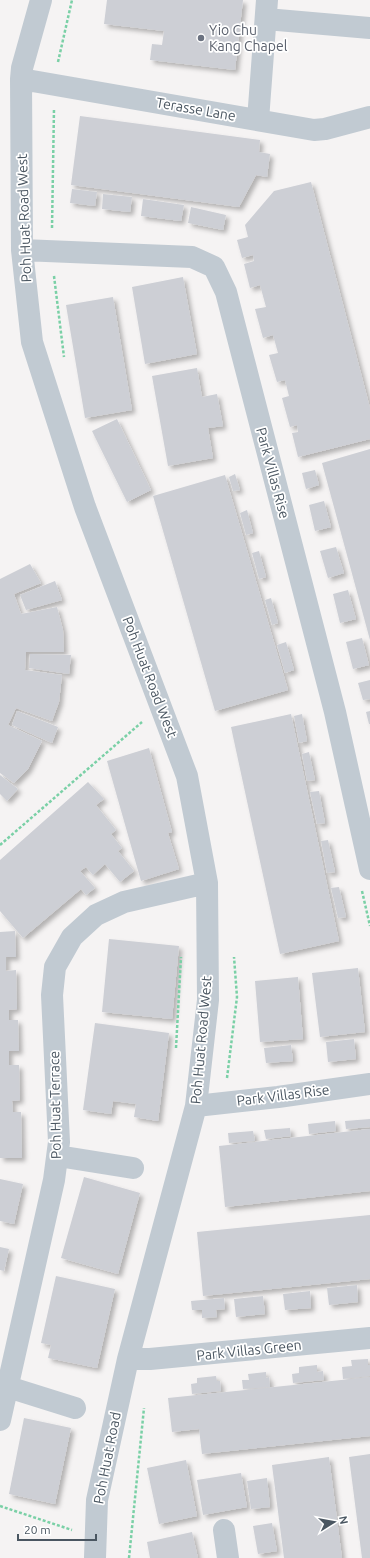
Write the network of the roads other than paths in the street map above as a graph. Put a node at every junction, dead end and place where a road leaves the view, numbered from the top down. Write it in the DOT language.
graph roads {
  1 [pos="41,0"];
  2 [pos="266,9"];
  3 [pos="370,28"];
  4 [pos="21,79"];
  5 [pos="370,117"];
  6 [pos="258,120"];
  7 [pos="22,250"];
  8 [pos="366,879"];
  9 [pos="208,883"];
  10 [pos="370,1084"];
  11 [pos="196,1106"];
  12 [pos="58,1156"];
  13 [pos="133,1168"];
  14 [pos="370,1338"];
  15 [pos="128,1359"];
  16 [pos="8,1387"];
  17 [pos="75,1408"];
  18 [pos="0,1420"];
  19 [pos="224,1530"];
  20 [pos="95,1558"];
  21 [pos="228,1558"];
  1 -- 4 [label="street, Poh Huat Road West"];
  2 -- 3 [label="street"];
  2 -- 6 [label="street"];
  4 -- 6 [label="street, Terasse Lane"];
  4 -- 7 [label="street, Poh Huat Road West"];
  5 -- 6 [label="street, Terasse Lane"];
  7 -- 8 [label="street, Park Villas Rise"];
  7 -- 9 [label="street, Poh Huat Road West"];
  9 -- 11 [label="street, Poh Huat Road West"];
  9 -- 12 [label="street, Poh Huat Terrace"];
  10 -- 11 [label="street, Park Villas Rise"];
  11 -- 15 [label="street, Poh Huat Road West"];
  12 -- 13 [label="street"];
  12 -- 16 [label="street, Poh Huat Terrace"];
  14 -- 15 [label="street, Park Villas Green"];
  15 -- 20 [label="street, Poh Huat Road"];
  16 -- 17 [label="street"];
  16 -- 18 [label="street, Poh Huat Terrace"];
  19 -- 21 [label="street"];
}
